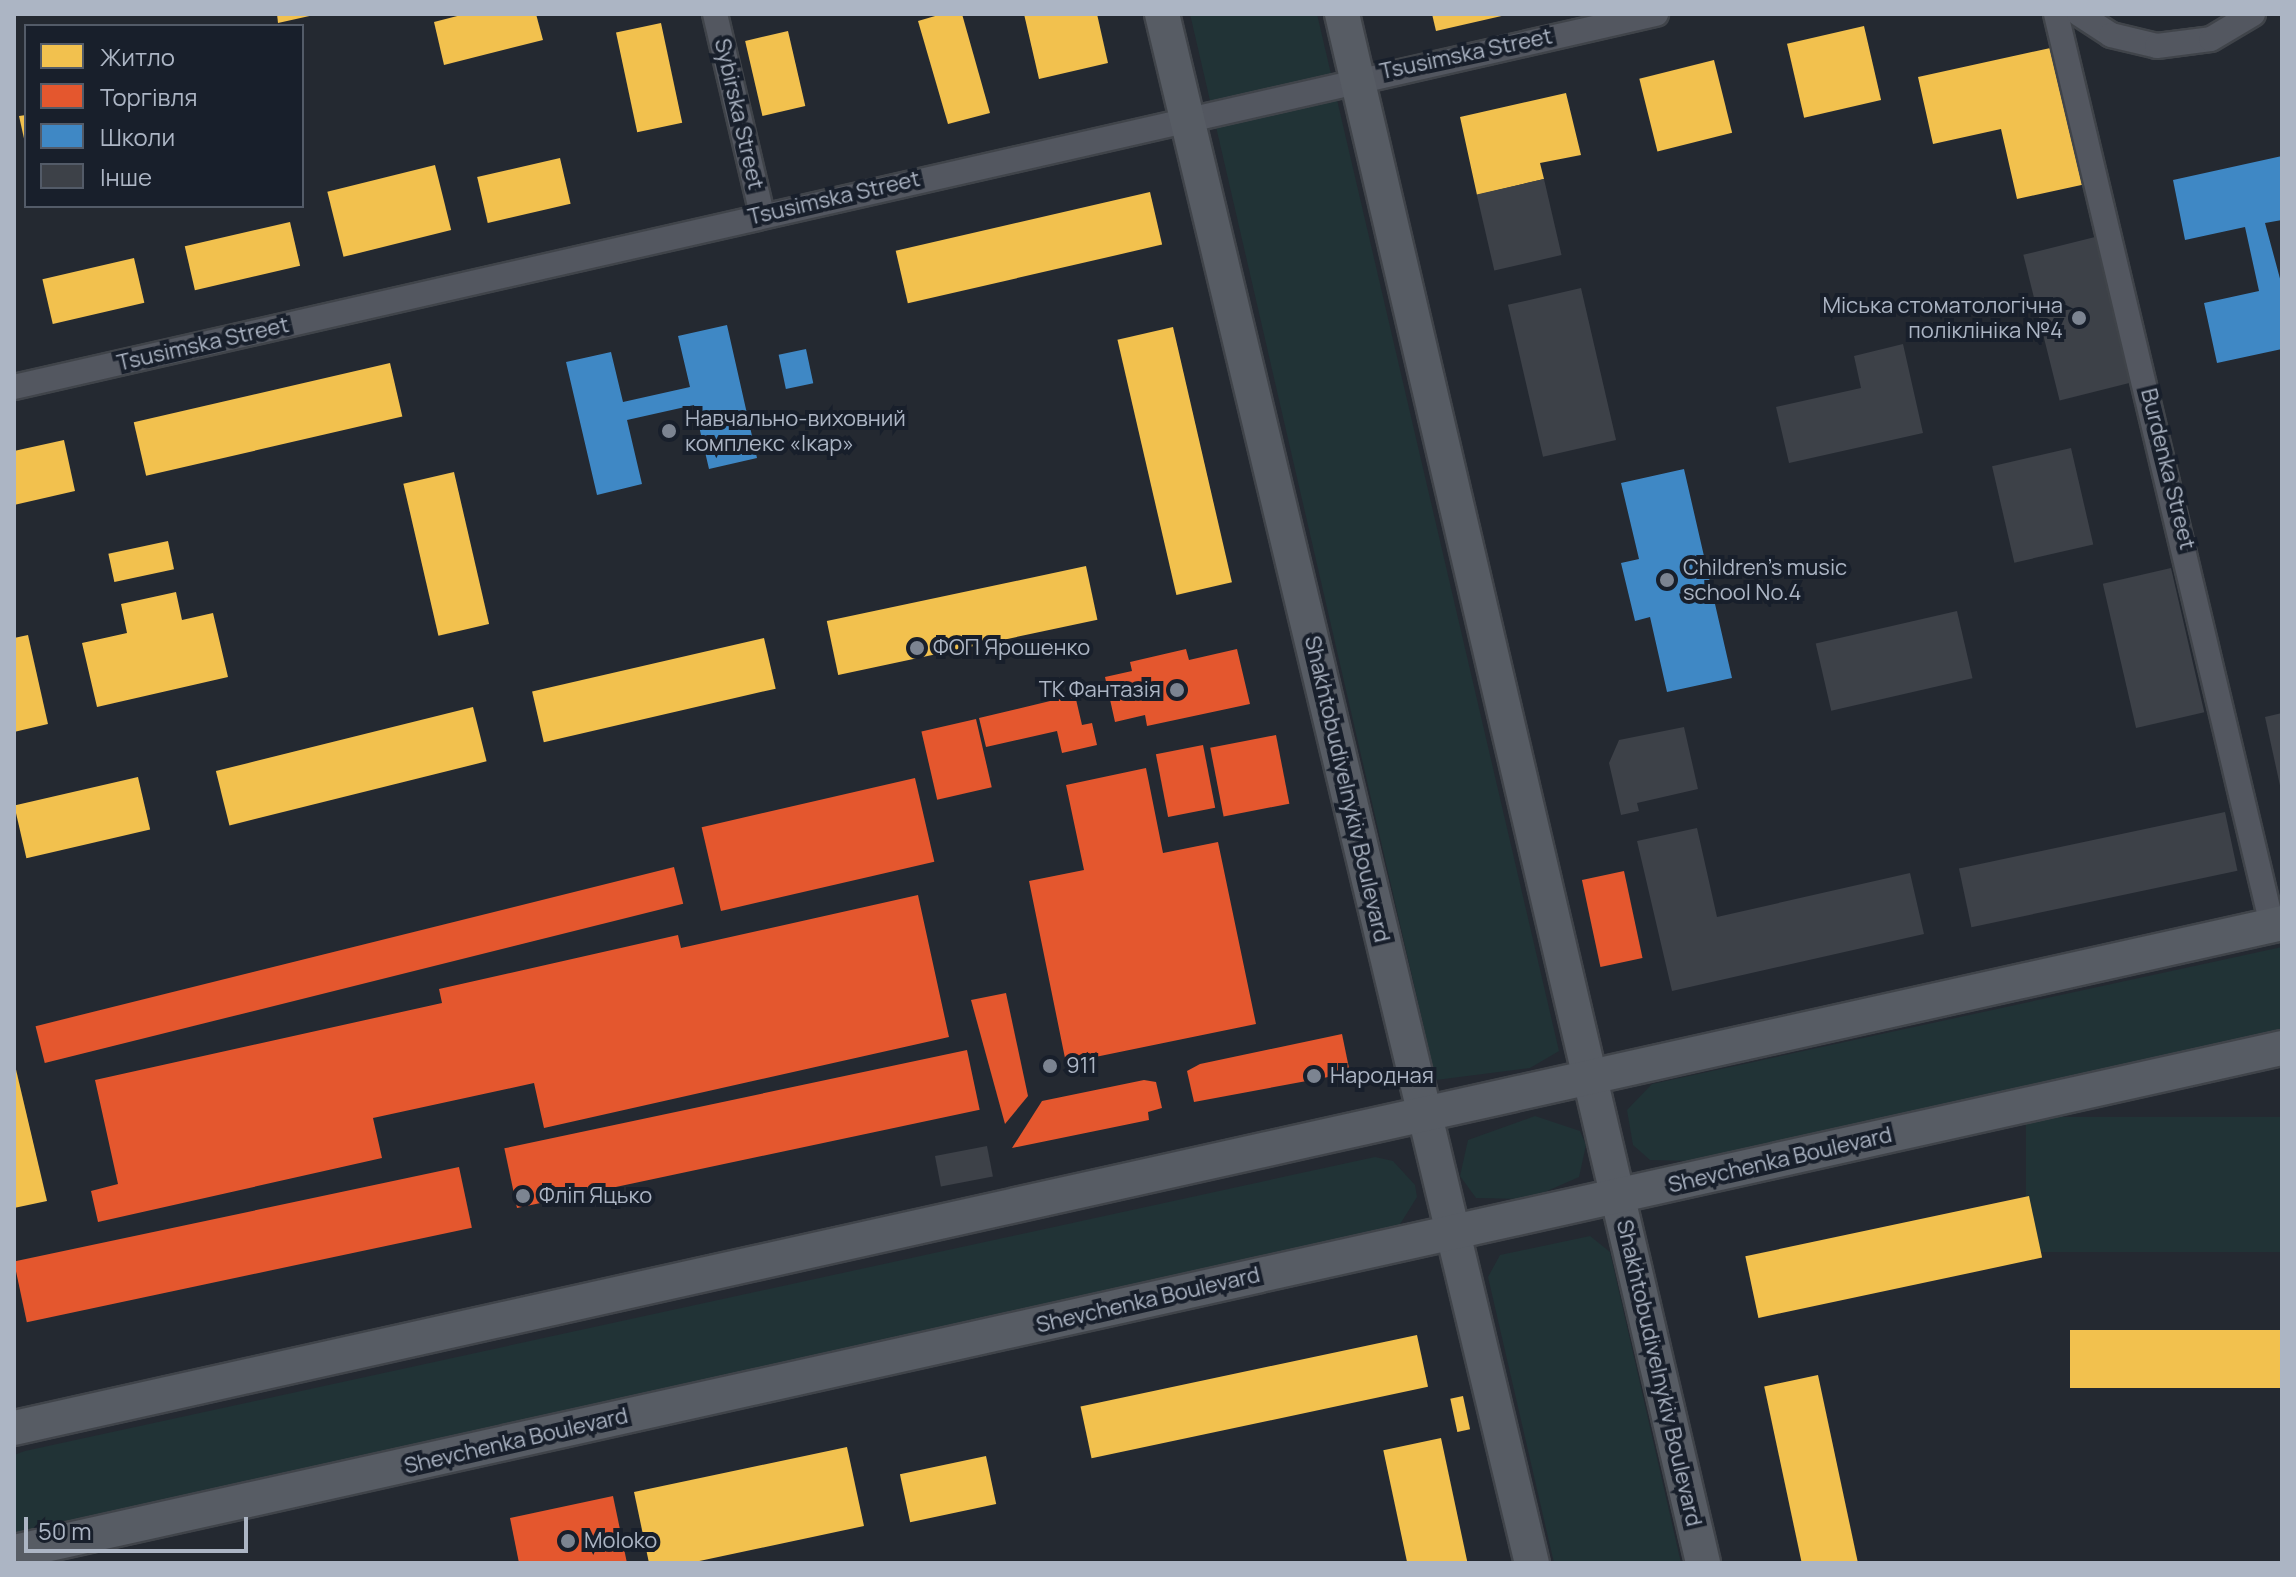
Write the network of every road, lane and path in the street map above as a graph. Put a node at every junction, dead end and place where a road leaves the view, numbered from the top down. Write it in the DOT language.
graph roads {
  1 [pos="715,14"];
  2 [pos="1162,14"];
  3 [pos="1342,14"];
  4 [pos="1656,14"];
  5 [pos="2056,14"];
  6 [pos="2079,14"];
  7 [pos="2253,14"];
  8 [pos="1357,78"];
  9 [pos="1186,117"];
  10 [pos="762,215"];
  11 [pos="15,384"];
  12 [pos="2277,924"];
  13 [pos="2282,1048"];
  14 [pos="1589,1077"];
  15 [pos="1424,1115"];
  16 [pos="1618,1197"];
  17 [pos="1453,1232"];
  18 [pos="14,1428"];
  19 [pos="14,1552"];
  20 [pos="1532,1563"];
  21 [pos="1703,1563"];
  1 -- 10 [label="street, Sybirska Street"];
  2 -- 9 [label="main road, Shakhtobudivelnykiv Boulevard"];
  3 -- 8 [label="main road, Shakhtobudivelnykiv Boulevard"];
  4 -- 8 [label="street, Tsusimska Street"];
  5 -- 12 [label="street, Burdenka Street"];
  6 -- 7 [label="street"];
  8 -- 9 [label="street, Tsusimska Street"];
  8 -- 14 [label="main road, Shakhtobudivelnykiv Boulevard"];
  9 -- 10 [label="street, Tsusimska Street"];
  9 -- 15 [label="main road, Shakhtobudivelnykiv Boulevard"];
  10 -- 11 [label="street, Tsusimska Street"];
  12 -- 14 [label="main road"];
  13 -- 16 [label="main road, Shevchenka Boulevard"];
  14 -- 15 [label="main road"];
  14 -- 16 [label="main road, Shakhtobudivelnykiv Boulevard"];
  15 -- 17 [label="main road, Shakhtobudivelnykiv Boulevard"];
  15 -- 18 [label="main road"];
  16 -- 17 [label="main road, Shevchenka Boulevard"];
  16 -- 21 [label="main road, Shakhtobudivelnykiv Boulevard"];
  17 -- 19 [label="main road, Shevchenka Boulevard"];
  17 -- 20 [label="main road, Shakhtobudivelnykiv Boulevard"];
}
